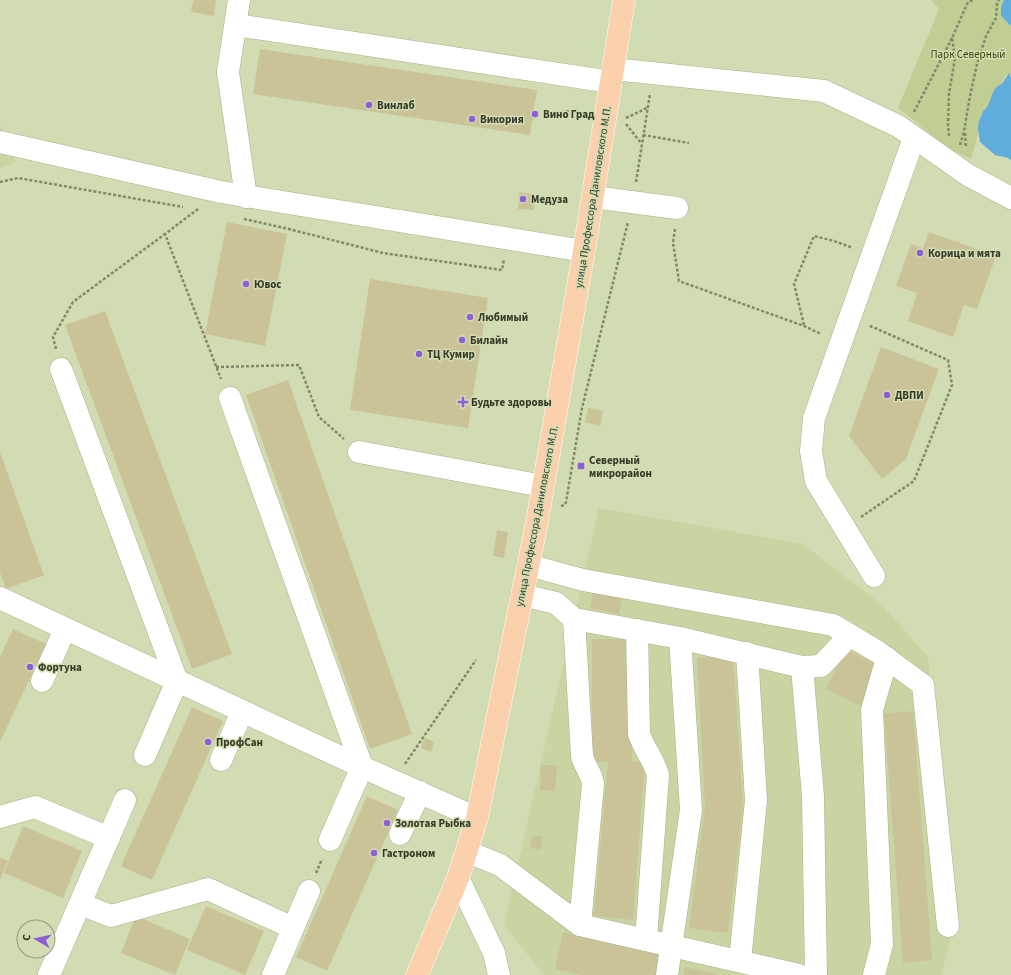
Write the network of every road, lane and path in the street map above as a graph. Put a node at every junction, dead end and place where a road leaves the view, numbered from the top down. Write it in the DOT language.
graph roads {
  1 [pos="239,0"];
  2 [pos="624,0"];
  3 [pos="974,0"];
  4 [pos="999,0"];
  5 [pos="969,1"];
  6 [pos="236,25"];
  7 [pos="952,38"];
  8 [pos="653,73"];
  9 [pos="612,76"];
  10 [pos="914,113"];
  11 [pos="622,120"];
  12 [pos="643,135"];
  13 [pos="914,138"];
  14 [pos="950,139"];
  15 [pos="0,142"];
  16 [pos="689,143"];
  17 [pos="642,144"];
  18 [pos="959,149"];
  19 [pos="0,182"];
  20 [pos="221,192"];
  21 [pos="246,197"];
  22 [pos="593,197"];
  23 [pos="1011,198"];
  24 [pos="633,202"];
  25 [pos="184,207"];
  26 [pos="191,208"];
  27 [pos="676,208"];
  28 [pos="198,209"];
  29 [pos="244,219"];
  30 [pos="165,234"];
  31 [pos="506,239"];
  32 [pos="834,241"];
  33 [pos="584,251"];
  34 [pos="850,317"];
  35 [pos="804,326"];
  36 [pos="840,342"];
  37 [pos="216,367"];
  38 [pos="61,369"];
  39 [pos="230,398"];
  40 [pos="359,452"];
  41 [pos="542,494"];
  42 [pos="846,529"];
  43 [pos="528,565"];
  44 [pos="874,576"];
  45 [pos="522,595"];
  46 [pos="0,599"];
  47 [pos="574,619"];
  48 [pos="65,629"];
  49 [pos="637,630"];
  50 [pos="850,635"];
  51 [pos="680,638"];
  52 [pos="748,653"];
  53 [pos="887,658"];
  54 [pos="476,660"];
  55 [pos="802,667"];
  56 [pos="42,681"];
  57 [pos="177,681"];
  58 [pos="242,712"];
  59 [pos="145,755"];
  60 [pos="221,760"];
  61 [pos="362,767"];
  62 [pos="394,781"];
  63 [pos="420,792"];
  64 [pos="125,800"];
  65 [pos="0,817"];
  66 [pos="477,818"];
  67 [pos="400,834"];
  68 [pos="109,838"];
  69 [pos="330,840"];
  70 [pos="466,851"];
  71 [pos="458,878"];
  72 [pos="309,891"];
  73 [pos="80,904"];
  74 [pos="580,925"];
  75 [pos="948,926"];
  76 [pos="293,928"];
  77 [pos="646,940"];
  78 [pos="672,946"];
  79 [pos="740,962"];
  80 [pos="49,975"];
  81 [pos="273,975"];
  82 [pos="417,975"];
  83 [pos="499,975"];
  84 [pos="667,975"];
  85 [pos="799,975"];
  86 [pos="816,975"];
  87 [pos="874,975"];
  1 -- 6 [label="lane"];
  2 -- 9 [label="main road, улица Профессора Даниловского М.П."];
  3 -- 5 [label="path"];
  4 -- 18 [label="path"];
  5 -- 7 [label="path"];
  6 -- 9 [label="lane"];
  6 -- 21 [label="lane"];
  7 -- 10 [label="path"];
  7 -- 14 [label="path"];
  8 -- 9 [label="lane"];
  8 -- 12 [label="path"];
  8 -- 13 [label="lane"];
  9 -- 22 [label="main road, улица Профессора Даниловского М.П."];
  11 -- 17 [label="path"];
  12 -- 16 [label="path"];
  12 -- 17 [label="path"];
  13 -- 23 [label="lane"];
  13 -- 34 [label="lane"];
  15 -- 20 [label="lane"];
  17 -- 24 [label="path"];
  19 -- 25 [label="path"];
  20 -- 21 [label="lane"];
  20 -- 28 [label="path"];
  21 -- 31 [label="lane"];
  22 -- 24 [label="lane"];
  22 -- 33 [label="main road, улица Профессора Даниловского М.П."];
  24 -- 27 [label="lane"];
  24 -- 41 [label="path"];
  26 -- 28 [label="path"];
  27 -- 35 [label="path"];
  28 -- 30 [label="path"];
  29 -- 31 [label="path"];
  30 -- 37 [label="path"];
  30 -- 38 [label="path"];
  31 -- 33 [label="lane"];
  32 -- 35 [label="path"];
  33 -- 41 [label="main road, улица Профессора Даниловского М.П."];
  34 -- 36 [label="lane"];
  34 -- 42 [label="path"];
  35 -- 36 [label="path"];
  36 -- 42 [label="lane"];
  37 -- 39 [label="path"];
  37 -- 40 [label="path"];
  38 -- 57 [label="lane"];
  39 -- 61 [label="lane"];
  40 -- 41 [label="lane"];
  41 -- 43 [label="main road, улица Профессора Даниловского М.П."];
  42 -- 44 [label="lane"];
  43 -- 45 [label="main road, улица Профессора Даниловского М.П."];
  43 -- 50 [label="lane"];
  45 -- 47 [label="lane"];
  45 -- 66 [label="main road, улица Профессора Даниловского М.П."];
  46 -- 48 [label="lane"];
  47 -- 49 [label="lane"];
  47 -- 74 [label="lane"];
  48 -- 56 [label="lane"];
  48 -- 57 [label="lane"];
  49 -- 51 [label="lane"];
  49 -- 77 [label="lane"];
  50 -- 53 [label="lane"];
  50 -- 55 [label="lane"];
  51 -- 52 [label="lane"];
  51 -- 78 [label="lane"];
  52 -- 55 [label="lane"];
  52 -- 79 [label="lane"];
  53 -- 75 [label="lane"];
  53 -- 87 [label="lane"];
  54 -- 62 [label="path"];
  55 -- 86 [label="lane"];
  57 -- 58 [label="lane"];
  57 -- 59 [label="lane"];
  58 -- 60 [label="lane"];
  58 -- 61 [label="lane"];
  61 -- 62 [label="lane"];
  61 -- 69 [label="lane"];
  62 -- 63 [label="lane"];
  63 -- 66 [label="lane"];
  63 -- 67 [label="lane"];
  64 -- 68 [label="lane"];
  65 -- 68 [label="lane"];
  66 -- 70 [label="main road, улица Профессора Даниловского М.П."];
  68 -- 73 [label="lane"];
  69 -- 72 [label="path"];
  70 -- 71 [label="main road, улица Профессора Даниловского М.П."];
  70 -- 74 [label="lane"];
  71 -- 82 [label="main road, улица Профессора Даниловского М.П."];
  71 -- 83 [label="lane"];
  72 -- 76 [label="lane"];
  73 -- 76 [label="lane"];
  73 -- 80 [label="lane"];
  74 -- 77 [label="lane"];
  76 -- 81 [label="lane"];
  77 -- 78 [label="lane"];
  78 -- 79 [label="lane"];
  78 -- 84 [label="lane"];
  79 -- 85 [label="lane"];
}
